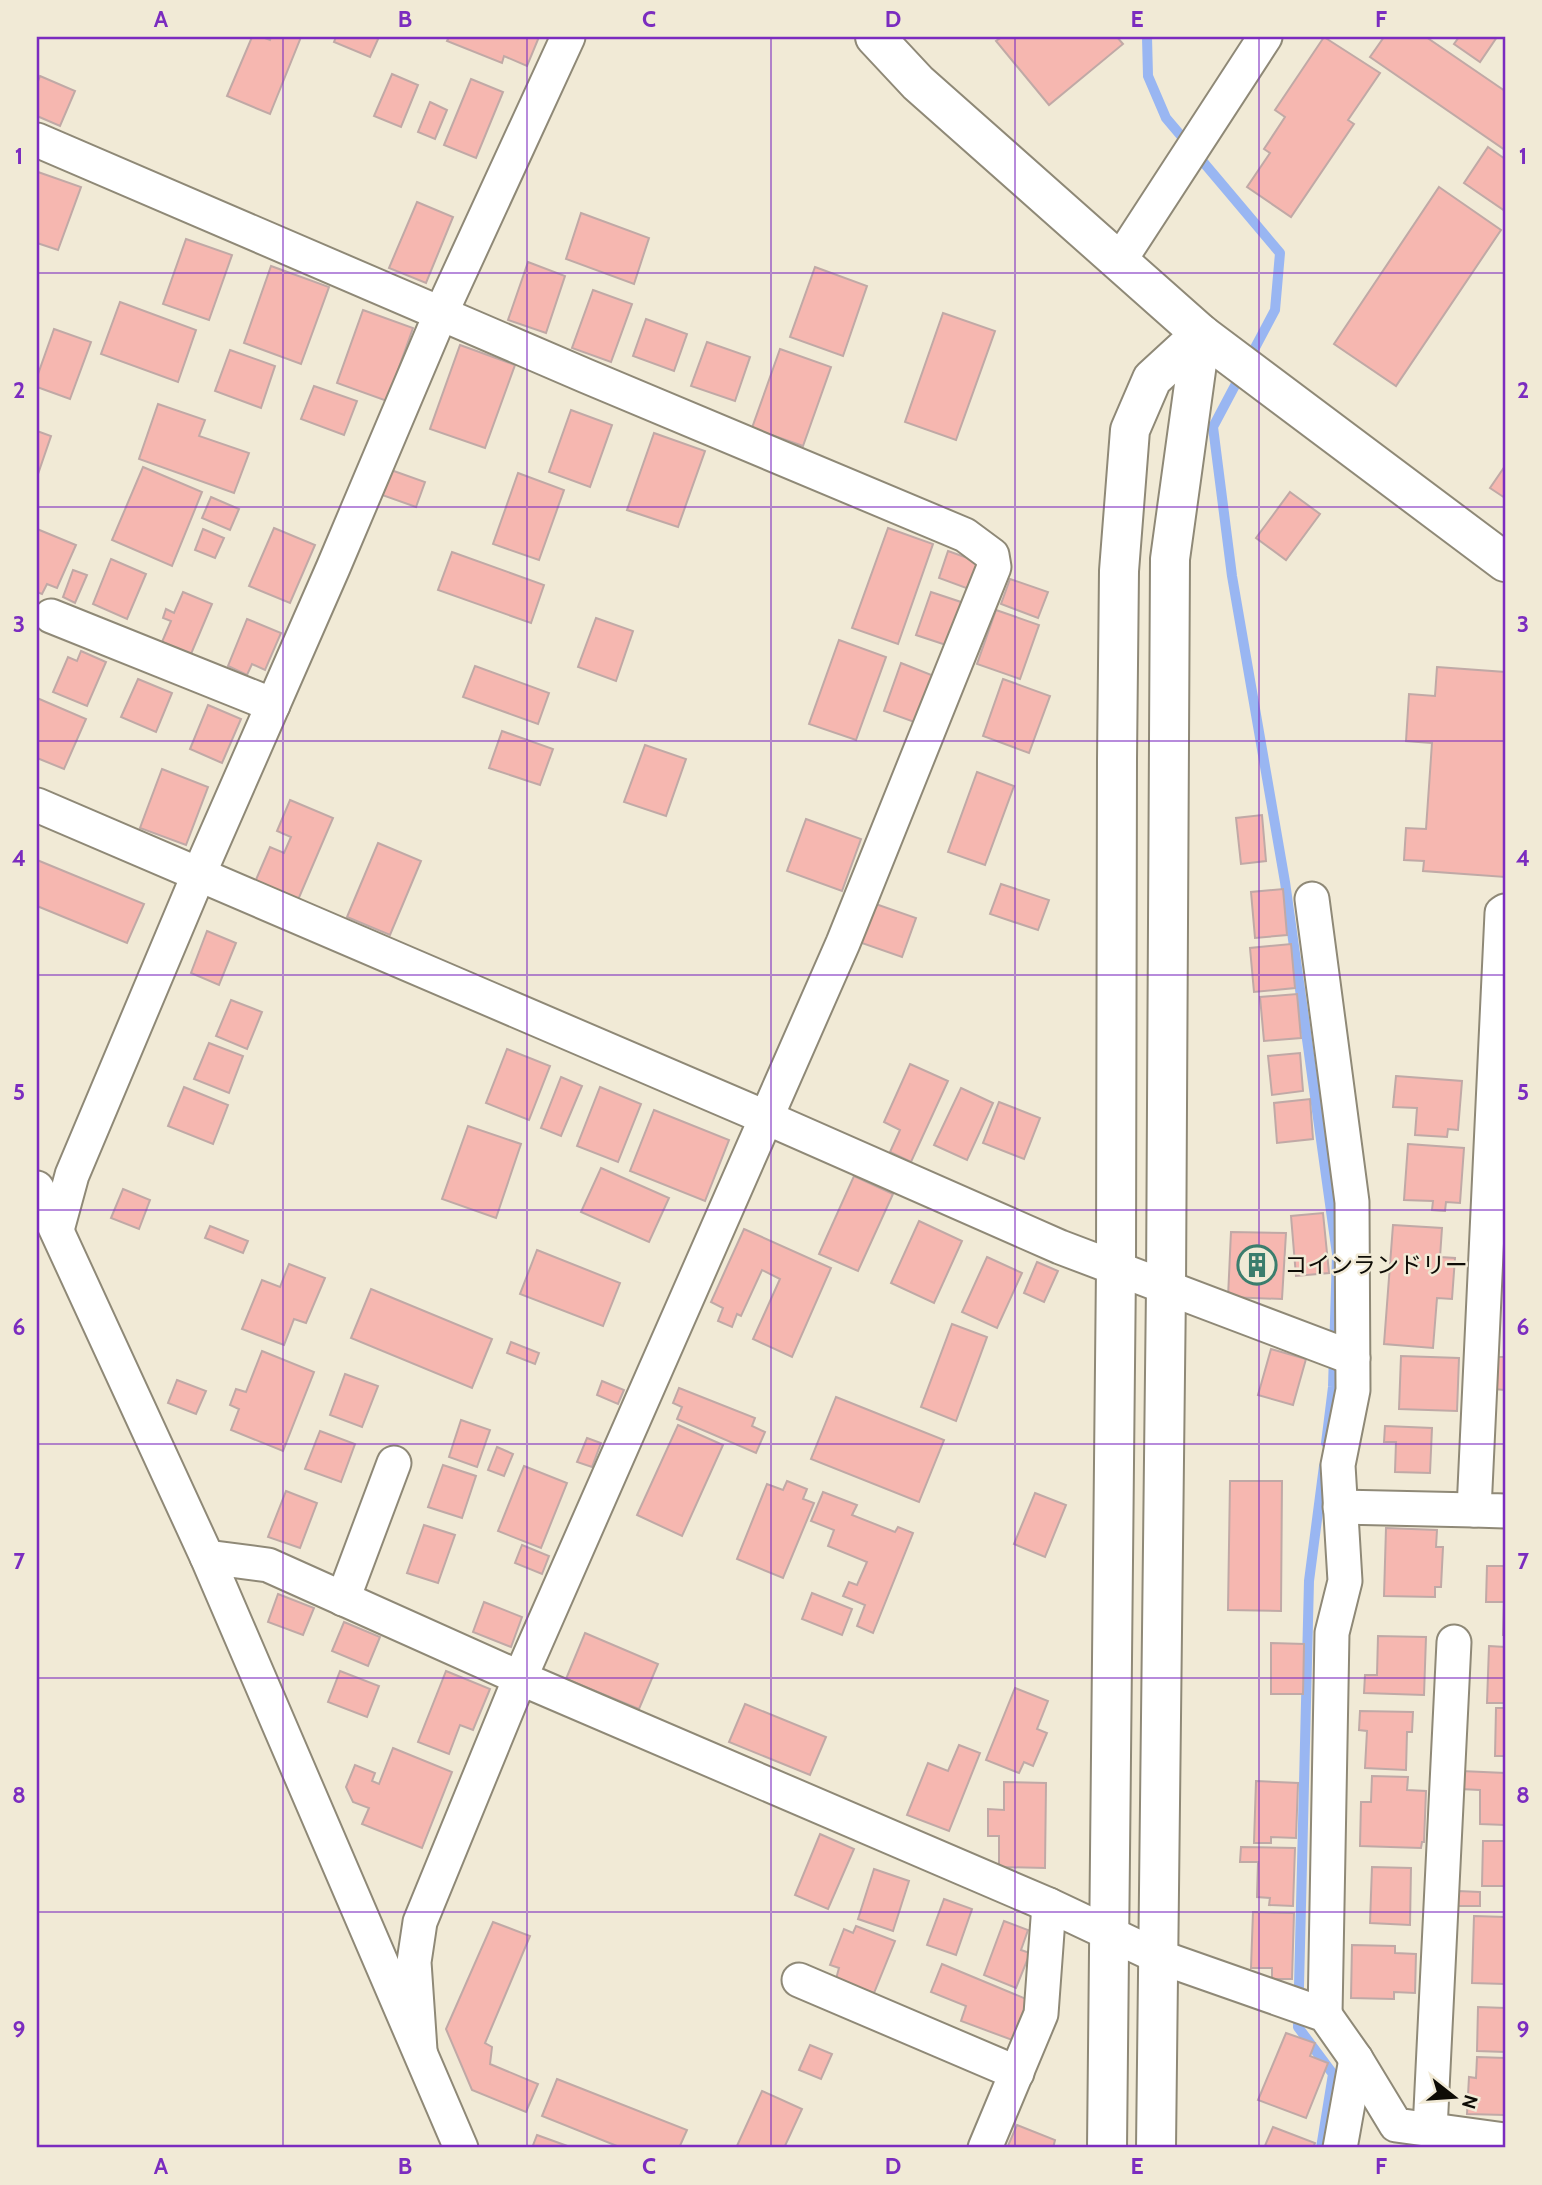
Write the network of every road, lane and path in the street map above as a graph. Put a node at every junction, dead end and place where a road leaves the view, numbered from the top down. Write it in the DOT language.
graph roads {
  1 [pos="568,37"];
  2 [pos="875,37"];
  3 [pos="1265,37"];
  4 [pos="37,140"];
  5 [pos="1120,260"];
  6 [pos="441,313"];
  7 [pos="1201,334"];
  8 [pos="1505,562"];
  9 [pos="51,616"];
  10 [pos="273,705"];
  11 [pos="37,805"];
  12 [pos="198,876"];
  13 [pos="1312,900"];
  14 [pos="1505,911"];
  15 [pos="768,1118"];
  16 [pos="37,1188"];
  17 [pos="1498,1205"];
  18 [pos="57,1230"];
  19 [pos="1116,1268"];
  20 [pos="1166,1288"];
  21 [pos="1353,1358"];
  22 [pos="394,1462"];
  23 [pos="1340,1507"];
  24 [pos="1490,1510"];
  25 [pos="207,1557"];
  26 [pos="343,1599"];
  27 [pos="1454,1642"];
  28 [pos="520,1678"];
  29 [pos="1049,1905"];
  30 [pos="1109,1935"];
  31 [pos="1157,1956"];
  32 [pos="799,1980"];
  33 [pos="1325,2015"];
  34 [pos="420,2050"];
  35 [pos="1356,2059"];
  36 [pos="1017,2073"];
  37 [pos="1430,2130"];
  38 [pos="1496,2143"];
  39 [pos="461,2148"];
  40 [pos="985,2148"];
  41 [pos="1107,2148"];
  42 [pos="1156,2148"];
  43 [pos="1340,2148"];
  1 -- 6 [label="street"];
  2 -- 5 [label="street"];
  3 -- 5 [label="street"];
  4 -- 6 [label="street"];
  5 -- 7 [label="street"];
  6 -- 10 [label="street"];
  6 -- 15 [label="street"];
  7 -- 8 [label="street"];
  7 -- 19 [label="street"];
  7 -- 20 [label="street"];
  9 -- 10 [label="street"];
  10 -- 12 [label="street"];
  11 -- 12 [label="street"];
  12 -- 15 [label="street"];
  12 -- 18 [label="street"];
  13 -- 21 [label="street"];
  14 -- 17 [label="street"];
  15 -- 19 [label="street"];
  15 -- 28 [label="street"];
  16 -- 18 [label="street"];
  17 -- 24 [label="street"];
  18 -- 25 [label="street"];
  19 -- 20 [label="street"];
  19 -- 30 [label="street"];
  20 -- 21 [label="street"];
  20 -- 31 [label="street"];
  21 -- 23 [label="street"];
  22 -- 26 [label="street"];
  23 -- 24 [label="street"];
  23 -- 33 [label="street"];
  25 -- 26 [label="street"];
  25 -- 34 [label="street"];
  26 -- 28 [label="street"];
  27 -- 37 [label="street"];
  28 -- 29 [label="street"];
  28 -- 34 [label="street"];
  29 -- 30 [label="street"];
  29 -- 36 [label="street"];
  30 -- 31 [label="street"];
  30 -- 41 [label="street"];
  31 -- 33 [label="street"];
  31 -- 42 [label="street"];
  32 -- 36 [label="street"];
  33 -- 35 [label="street"];
  34 -- 39 [label="street"];
  35 -- 37 [label="street"];
  35 -- 43 [label="street"];
  36 -- 40 [label="street"];
  37 -- 38 [label="street"];
}
